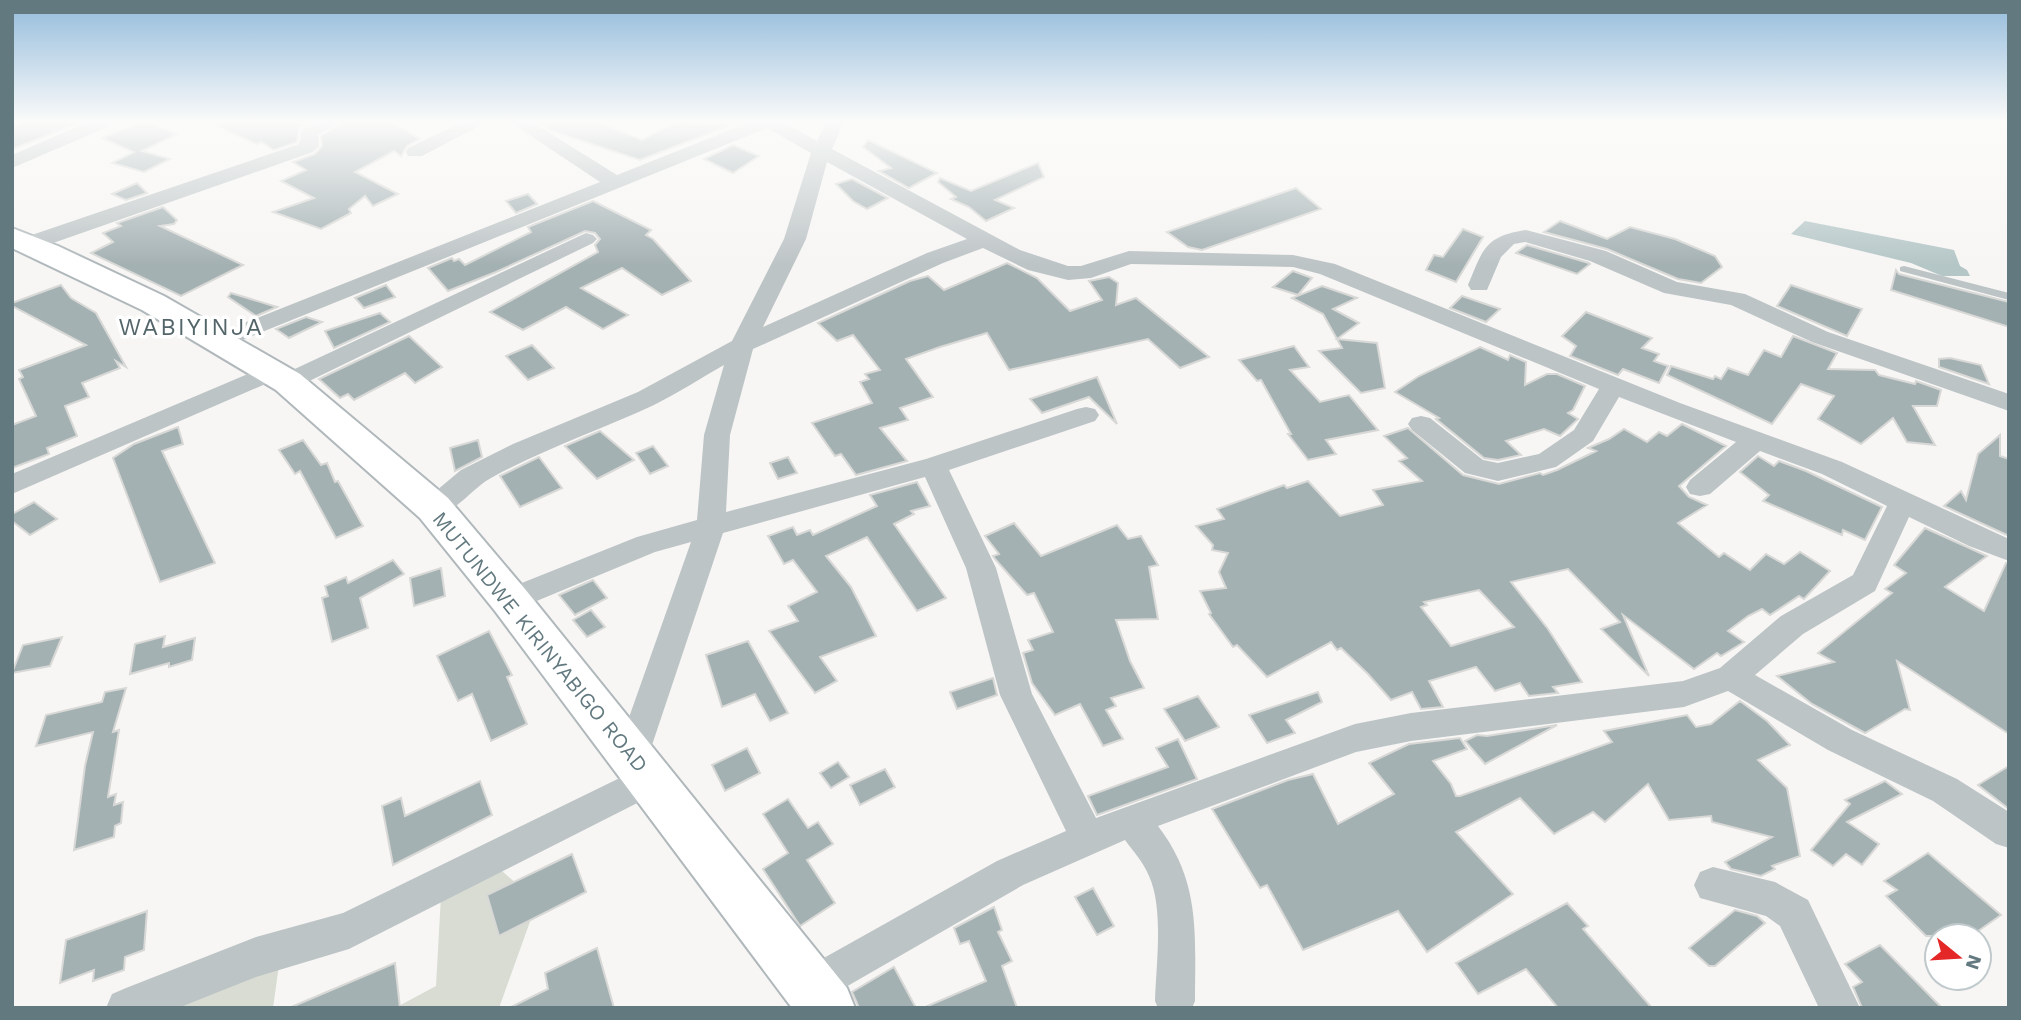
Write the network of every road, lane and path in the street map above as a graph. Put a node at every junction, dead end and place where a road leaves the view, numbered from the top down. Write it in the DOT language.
graph roads {
  1 [pos="240,170"];
  2 [pos="594,170"];
  3 [pos="646,170"];
  4 [pos="816,170"];
  5 [pos="855,170"];
  6 [pos="614,182"];
  7 [pos="586,239"];
  8 [pos="984,240"];
  9 [pos="19,242"];
  10 [pos="1904,269"];
  11 [pos="1479,285"];
  12 [pos="2009,297"];
  13 [pos="222,340"];
  14 [pos="742,345"];
  15 [pos="280,377"];
  16 [pos="1615,385"];
  17 [pos="2009,403"];
  18 [pos="1086,415"];
  19 [pos="1421,424"];
  20 [pos="1755,441"];
  21 [pos="933,466"];
  22 [pos="12,485"];
  23 [pos="1700,487"];
  24 [pos="1902,502"];
  25 [pos="434,508"];
  26 [pos="711,527"];
  27 [pos="2009,550"];
  28 [pos="510,600"];
  29 [pos="1731,677"];
  30 [pos="640,768"];
  31 [pos="1131,820"];
  32 [pos="2009,832"];
  33 [pos="1088,839"];
  34 [pos="1713,885"];
  35 [pos="819,997"];
  36 [pos="1175,1001"];
  37 [pos="125,1008"];
  38 [pos="1840,1008"];
  1 -- 9 [label="street"];
  2 -- 6 [label="street"];
  3 -- 6 [label="street"];
  4 -- 14 [label="street"];
  5 -- 8 [label="street"];
  6 -- 13 [label="street"];
  7 -- 15 [label="street"];
  8 -- 14 [label="street"];
  8 -- 16 [label="street"];
  9 -- 13 [label="street, MUTUNDWE KIRINYABIGO ROAD"];
  10 -- 12 [label="lane"];
  11 -- 17 [label="street"];
  13 -- 15 [label="street, MUTUNDWE KIRINYABIGO ROAD"];
  14 -- 25 [label="street"];
  14 -- 26 [label="street"];
  15 -- 22 [label="street"];
  15 -- 25 [label="street, MUTUNDWE KIRINYABIGO ROAD"];
  16 -- 19 [label="street"];
  16 -- 20 [label="street"];
  18 -- 21 [label="street"];
  20 -- 23 [label="street"];
  20 -- 24 [label="street"];
  21 -- 26 [label="street"];
  21 -- 33 [label="street"];
  24 -- 27 [label="street"];
  24 -- 29 [label="street"];
  25 -- 28 [label="street, MUTUNDWE KIRINYABIGO ROAD"];
  26 -- 28 [label="street"];
  26 -- 30 [label="street"];
  28 -- 30 [label="street, MUTUNDWE KIRINYABIGO ROAD"];
  29 -- 31 [label="street"];
  29 -- 32 [label="street"];
  30 -- 35 [label="street, MUTUNDWE KIRINYABIGO ROAD"];
  30 -- 37 [label="street"];
  31 -- 33 [label="street"];
  31 -- 36 [label="street"];
  33 -- 35 [label="street"];
  34 -- 38 [label="street"];
}
